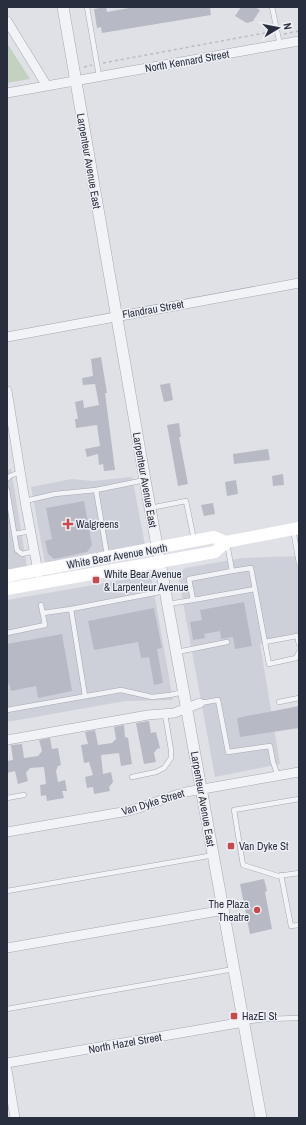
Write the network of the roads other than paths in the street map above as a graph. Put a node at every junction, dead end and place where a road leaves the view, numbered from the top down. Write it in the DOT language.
graph roads {
  1 [pos="63,7"];
  2 [pos="87,7"];
  3 [pos="272,7"];
  4 [pos="7,21"];
  5 [pos="299,41"];
  6 [pos="280,45"];
  7 [pos="99,76"];
  8 [pos="75,81"];
  9 [pos="47,86"];
  10 [pos="7,93"];
  11 [pos="299,283"];
  12 [pos="117,316"];
  13 [pos="7,337"];
  14 [pos="7,391"];
  15 [pos="20,472"];
  16 [pos="7,479"];
  17 [pos="145,480"];
  18 [pos="7,490"];
  19 [pos="96,490"];
  20 [pos="25,501"];
  21 [pos="150,508"];
  22 [pos="297,530"];
  23 [pos="31,531"];
  24 [pos="14,534"];
  25 [pos="194,541"];
  26 [pos="226,542"];
  27 [pos="157,549"];
  28 [pos="35,551"];
  29 [pos="107,558"];
  30 [pos="160,563"];
  31 [pos="299,563"];
  32 [pos="38,570"];
  33 [pos="232,571"];
  34 [pos="7,576"];
  35 [pos="41,583"];
  36 [pos="7,589"];
  37 [pos="255,589"];
  38 [pos="165,591"];
  39 [pos="193,600"];
  40 [pos="41,605"];
  41 [pos="167,605"];
  42 [pos="71,609"];
  43 [pos="43,613"];
  44 [pos="7,633"];
  45 [pos="227,642"];
  46 [pos="265,642"];
  47 [pos="299,644"];
  48 [pos="176,652"];
  49 [pos="299,652"];
  50 [pos="183,692"];
  51 [pos="85,696"];
  52 [pos="299,698"];
  53 [pos="279,702"];
  54 [pos="200,704"];
  55 [pos="186,708"];
  56 [pos="7,710"];
  57 [pos="164,714"];
  58 [pos="7,740"];
  59 [pos="299,772"];
  60 [pos="278,776"];
  61 [pos="132,777"];
  62 [pos="202,789"];
  63 [pos="24,795"];
  64 [pos="7,798"];
  65 [pos="299,799"];
  66 [pos="7,832"];
  67 [pos="214,855"];
  68 [pos="299,873"];
  69 [pos="281,875"];
  70 [pos="7,891"];
  71 [pos="224,910"];
  72 [pos="299,925"];
  73 [pos="7,948"];
  74 [pos="234,969"];
  75 [pos="7,1009"];
  76 [pos="299,1018"];
  77 [pos="244,1022"];
  78 [pos="7,1063"];
  79 [pos="7,1070"];
  80 [pos="15,1118"];
  81 [pos="261,1118"];
  1 -- 8 [label="street, Larpenteur Avenue East"];
  2 -- 7 [label="lane"];
  3 -- 6 [label="lane"];
  4 -- 9 [label="street"];
  5 -- 6 [label="street, North Kennard Street"];
  6 -- 7 [label="street, North Kennard Street"];
  7 -- 8 [label="street, North Kennard Street"];
  8 -- 9 [label="street, North Kennard Street"];
  8 -- 12 [label="street, Larpenteur Avenue East"];
  9 -- 10 [label="street, North Kennard Street"];
  11 -- 12 [label="street, Flandrau Street"];
  12 -- 13 [label="street, Flandrau Street"];
  12 -- 17 [label="street, Larpenteur Avenue East"];
  14 -- 15 [label="street"];
  15 -- 16 [label="lane"];
  15 -- 20 [label="street"];
  17 -- 19 [label="lane"];
  17 -- 21 [label="street, Larpenteur Avenue East"];
  18 -- 24 [label="lane"];
  19 -- 20 [label="lane"];
  19 -- 29 [label="lane"];
  20 -- 23 [label="street"];
  21 -- 25 [label="lane"];
  21 -- 27 [label="street, Larpenteur Avenue East"];
  22 -- 26 [label="main road, White Bear Avenue North"];
  22 -- 31 [label="lane"];
  23 -- 24 [label="lane"];
  23 -- 28 [label="street"];
  24 -- 28 [label="lane"];
  25 -- 26 [label="main road, White Bear Avenue North"];
  25 -- 27 [label="main road, White Bear Avenue North"];
  26 -- 30 [label="main road, White Bear Avenue North"];
  26 -- 33 [label="lane"];
  27 -- 29 [label="main road, White Bear Avenue North"];
  27 -- 30 [label="street, Larpenteur Avenue East"];
  28 -- 32 [label="street"];
  29 -- 32 [label="main road, White Bear Avenue North"];
  30 -- 35 [label="main road, White Bear Avenue North"];
  30 -- 38 [label="street, Larpenteur Avenue East"];
  32 -- 34 [label="main road, White Bear Avenue North"];
  32 -- 35 [label="street"];
  33 -- 37 [label="lane"];
  33 -- 39 [label="lane"];
  35 -- 36 [label="main road, White Bear Avenue North"];
  37 -- 39 [label="lane"];
  37 -- 46 [label="lane"];
  38 -- 41 [label="street, Larpenteur Avenue East"];
  38 -- 42 [label="lane"];
  39 -- 41 [label="lane"];
  40 -- 43 [label="lane"];
  41 -- 48 [label="street, Larpenteur Avenue East"];
  42 -- 43 [label="lane"];
  42 -- 51 [label="lane"];
  43 -- 44 [label="lane"];
  45 -- 48 [label="lane"];
  46 -- 47 [label="lane"];
  46 -- 49 [label="lane"];
  48 -- 50 [label="street, Larpenteur Avenue East"];
  50 -- 51 [label="lane"];
  50 -- 55 [label="street, Larpenteur Avenue East"];
  51 -- 56 [label="lane"];
  52 -- 53 [label="lane"];
  54 -- 55 [label="street"];
  54 -- 60 [label="lane"];
  55 -- 57 [label="street"];
  55 -- 62 [label="street, Larpenteur Avenue East"];
  57 -- 58 [label="street"];
  57 -- 61 [label="lane"];
  59 -- 60 [label="street, Van Dyke Street"];
  60 -- 62 [label="street, Van Dyke Street"];
  62 -- 66 [label="street, Van Dyke Street"];
  62 -- 67 [label="street, Larpenteur Avenue East"];
  63 -- 64 [label="lane"];
  65 -- 69 [label="lane"];
  67 -- 70 [label="lane"];
  67 -- 71 [label="street, Larpenteur Avenue East"];
  68 -- 69 [label="lane"];
  69 -- 72 [label="lane"];
  71 -- 73 [label="street"];
  71 -- 74 [label="street, Larpenteur Avenue East"];
  74 -- 75 [label="lane"];
  74 -- 77 [label="street, Larpenteur Avenue East"];
  76 -- 77 [label="lane"];
  77 -- 78 [label="street, North Hazel Street"];
  77 -- 81 [label="street, Larpenteur Avenue East"];
  79 -- 80 [label="street"];
}
